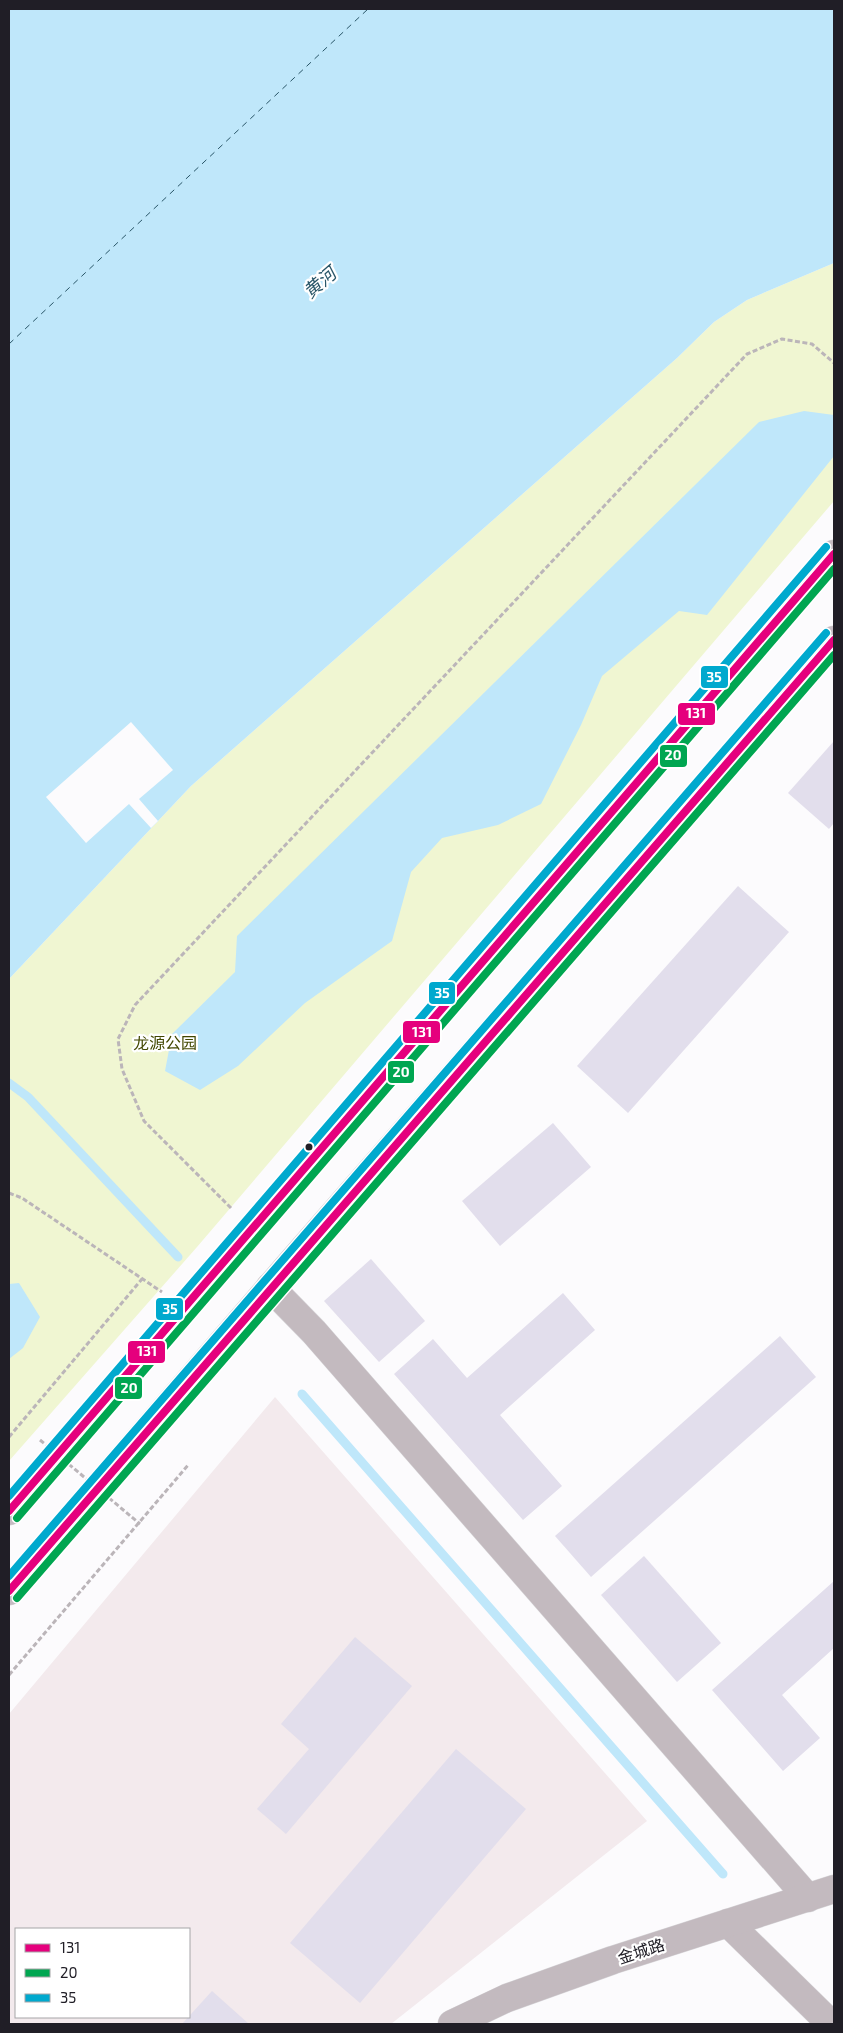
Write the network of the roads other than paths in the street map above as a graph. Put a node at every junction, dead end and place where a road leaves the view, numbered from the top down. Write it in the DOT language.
graph roads {
  1 [pos="834,554"];
  2 [pos="834,640"];
  3 [pos="270,1287"];
  4 [pos="9,1511"];
  5 [pos="9,1591"];
  6 [pos="834,1889"];
  7 [pos="808,1898"];
  8 [pos="728,1923"];
  9 [pos="823,2022"];
  10 [pos="452,2024"];
  1 -- 4 [label="main road"];
  2 -- 3 [label="main road"];
  3 -- 5 [label="main road"];
  3 -- 7 [label="street"];
  6 -- 7 [label="street, 金城路"];
  7 -- 8 [label="street, 金城路"];
  8 -- 9 [label="street"];
  8 -- 10 [label="street, 金城路"];
}
